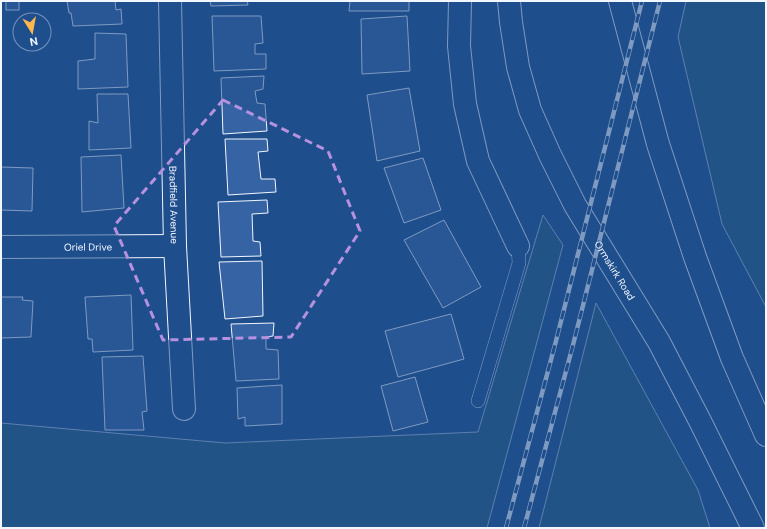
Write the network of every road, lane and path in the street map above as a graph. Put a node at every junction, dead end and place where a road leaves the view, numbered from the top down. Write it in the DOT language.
graph roads {
  1 [pos="170,1"];
  2 [pos="460,1"];
  3 [pos="509,1"];
  4 [pos="620,1"];
  5 [pos="175,246"];
  6 [pos="518,246"];
  7 [pos="1,247"];
  8 [pos="478,401"];
  9 [pos="184,409"];
  10 [pos="766,435"];
  11 [pos="753,528"];
  1 -- 5 [label="main road, Bradfield Avenue"];
  2 -- 6 [label="main road"];
  3 -- 11 [label="main road, Ormskirk Road"];
  4 -- 10 [label="main road"];
  5 -- 7 [label="main road, Oriel Drive"];
  5 -- 9 [label="main road, Bradfield Avenue"];
  6 -- 8 [label="lane"];
}
